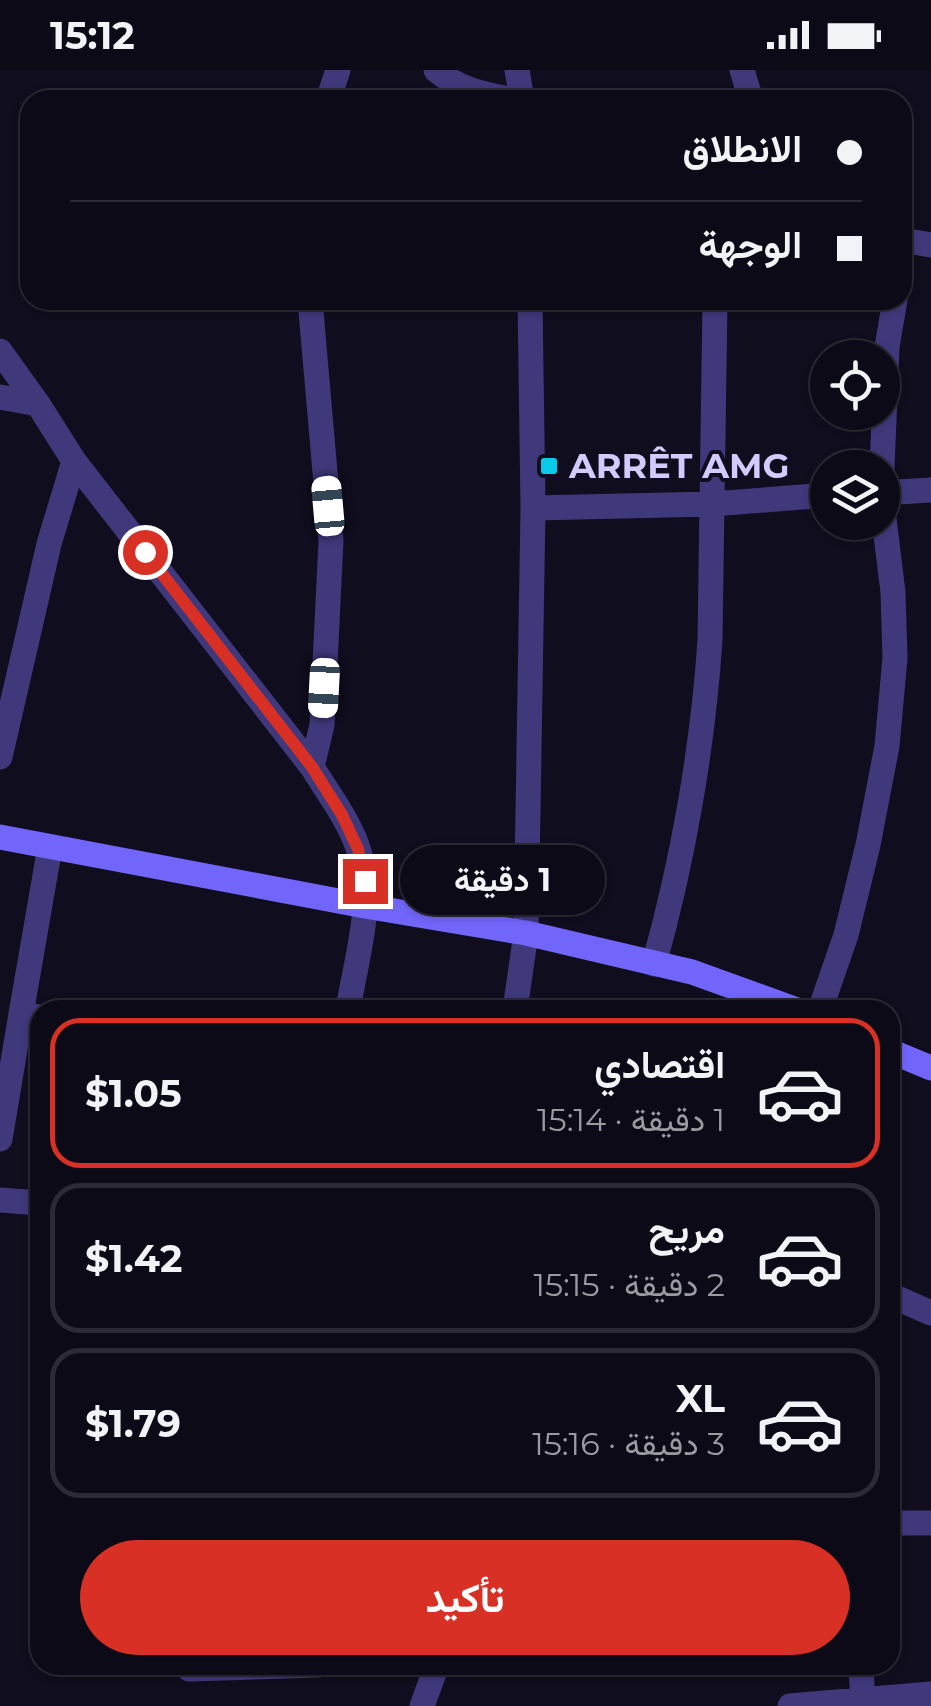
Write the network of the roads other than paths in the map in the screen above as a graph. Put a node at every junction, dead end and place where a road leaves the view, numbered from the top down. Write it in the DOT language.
graph roads {
  1 [pos="436,70"];
  2 [pos="468,90"];
  3 [pos="311,310"];
  4 [pos="530,310"];
  5 [pos="715,310"];
  6 [pos="893,310"];
  7 [pos="0,351"];
  8 [pos="0,398"];
  9 [pos="38,404"];
  10 [pos="883,450"];
  11 [pos="74,460"];
  12 [pos="931,490"];
  13 [pos="900,492"];
  14 [pos="810,496"];
  15 [pos="712,504"];
  16 [pos="532,508"];
  17 [pos="887,540"];
  18 [pos="0,757"];
  19 [pos="312,767"];
  20 [pos="0,837"];
  21 [pos="50,847"];
  22 [pos="366,906"];
  23 [pos="526,932"];
  24 [pos="654,964"];
  25 [pos="32,1000"];
  26 [pos="350,1000"];
  27 [pos="516,1000"];
  28 [pos="769,1000"];
  29 [pos="823,1000"];
  30 [pos="30,1015"];
  31 [pos="900,1054"];
  32 [pos="931,1068"];
  33 [pos="0,1140"];
  34 [pos="0,1200"];
  35 [pos="30,1202"];
  36 [pos="900,1299"];
  37 [pos="931,1313"];
  38 [pos="931,1523"];
  39 [pos="900,1524"];
  40 [pos="435,1675"];
  41 [pos="439,1675"];
  42 [pos="862,1675"];
  43 [pos="931,1694"];
  44 [pos="863,1702"];
  45 [pos="422,1706"];
  46 [pos="441,1706"];
  47 [pos="790,1706"];
  1 -- 2 [label="street"];
  3 -- 19 [label="street"];
  4 -- 16 [label="street"];
  5 -- 15 [label="street"];
  6 -- 10 [label="street"];
  7 -- 9 [label="street"];
  8 -- 9 [label="street"];
  9 -- 11 [label="street"];
  11 -- 18 [label="street"];
  11 -- 19 [label="street"];
  12 -- 13 [label="street"];
  14 -- 15 [label="street"];
  15 -- 16 [label="street"];
  15 -- 24 [label="street"];
  16 -- 23 [label="street"];
  17 -- 29 [label="street"];
  19 -- 22 [label="street"];
  20 -- 21 [label="main road"];
  21 -- 22 [label="main road"];
  21 -- 25 [label="street"];
  22 -- 23 [label="main road"];
  22 -- 26 [label="street"];
  23 -- 24 [label="main road"];
  23 -- 27 [label="street"];
  24 -- 28 [label="main road"];
  30 -- 33 [label="street"];
  31 -- 32 [label="main road"];
  34 -- 35 [label="street"];
  36 -- 37 [label="street"];
  38 -- 39 [label="street"];
  40 -- 45 [label="street"];
  41 -- 46 [label="street"];
  42 -- 44 [label="street"];
  43 -- 44 [label="street"];
  44 -- 47 [label="street"];
}
